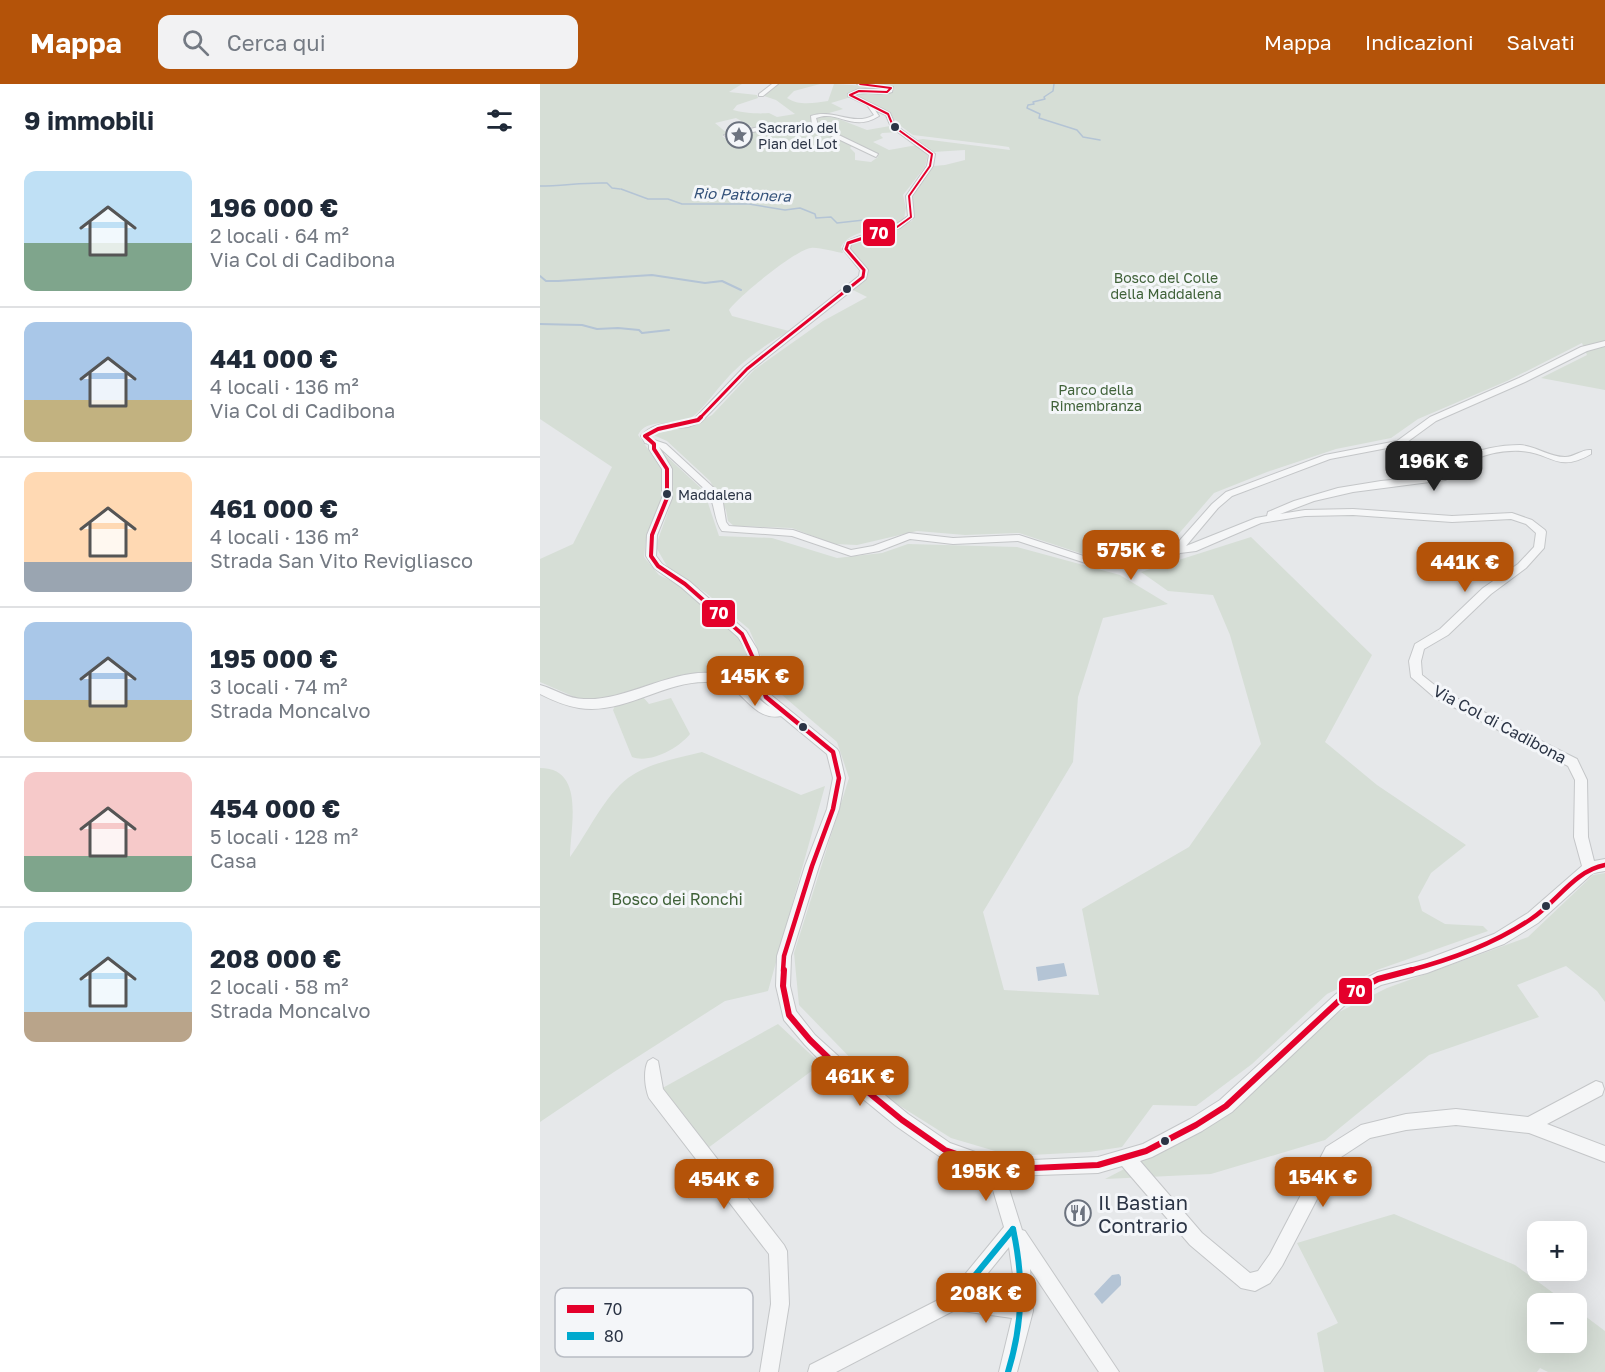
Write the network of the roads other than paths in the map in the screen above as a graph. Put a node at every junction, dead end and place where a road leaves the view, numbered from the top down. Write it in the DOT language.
graph roads {
  1 [pos="775,84"];
  2 [pos="860,84"];
  3 [pos="761,95"];
  4 [pos="869,105"];
  5 [pos="815,126"];
  6 [pos="747,133"];
  7 [pos="876,156"];
  8 [pos="1605,343"];
  9 [pos="654,444"];
  10 [pos="1588,452"];
  11 [pos="1259,520"];
  12 [pos="1177,550"];
  13 [pos="540,689"];
  14 [pos="784,711"];
  15 [pos="1605,865"];
  16 [pos="1588,868"];
  17 [pos="653,1066"];
  18 [pos="1596,1089"];
  19 [pos="1529,1125"];
  20 [pos="1605,1154"];
  21 [pos="1126,1158"];
  22 [pos="995,1167"];
  23 [pos="1013,1229"];
  24 [pos="954,1301"];
  25 [pos="1024,1311"];
  26 [pos="770,1372"];
  27 [pos="817,1372"];
  28 [pos="1008,1372"];
  29 [pos="1110,1372"];
  1 -- 3 [label="street"];
  2 -- 4 [label="street"];
  4 -- 5 [label="street"];
  4 -- 9 [label="street"];
  5 -- 6 [label="street"];
  5 -- 7 [label="street"];
  8 -- 12 [label="street"];
  9 -- 12 [label="street"];
  9 -- 14 [label="street"];
  10 -- 11 [label="street, Via Col di Cadibona"];
  11 -- 12 [label="street, Via Col di Cadibona"];
  11 -- 16 [label="street, Via Col di Cadibona"];
  13 -- 14 [label="street"];
  14 -- 22 [label="street"];
  15 -- 16 [label="street"];
  16 -- 21 [label="street"];
  17 -- 26 [label="street"];
  18 -- 19 [label="street"];
  19 -- 20 [label="street"];
  19 -- 21 [label="street"];
  21 -- 22 [label="street"];
  22 -- 23 [label="street"];
  23 -- 24 [label="street"];
  23 -- 25 [label="street"];
  23 -- 29 [label="street"];
  24 -- 25 [label="street"];
  24 -- 27 [label="street"];
  25 -- 28 [label="street"];
}
